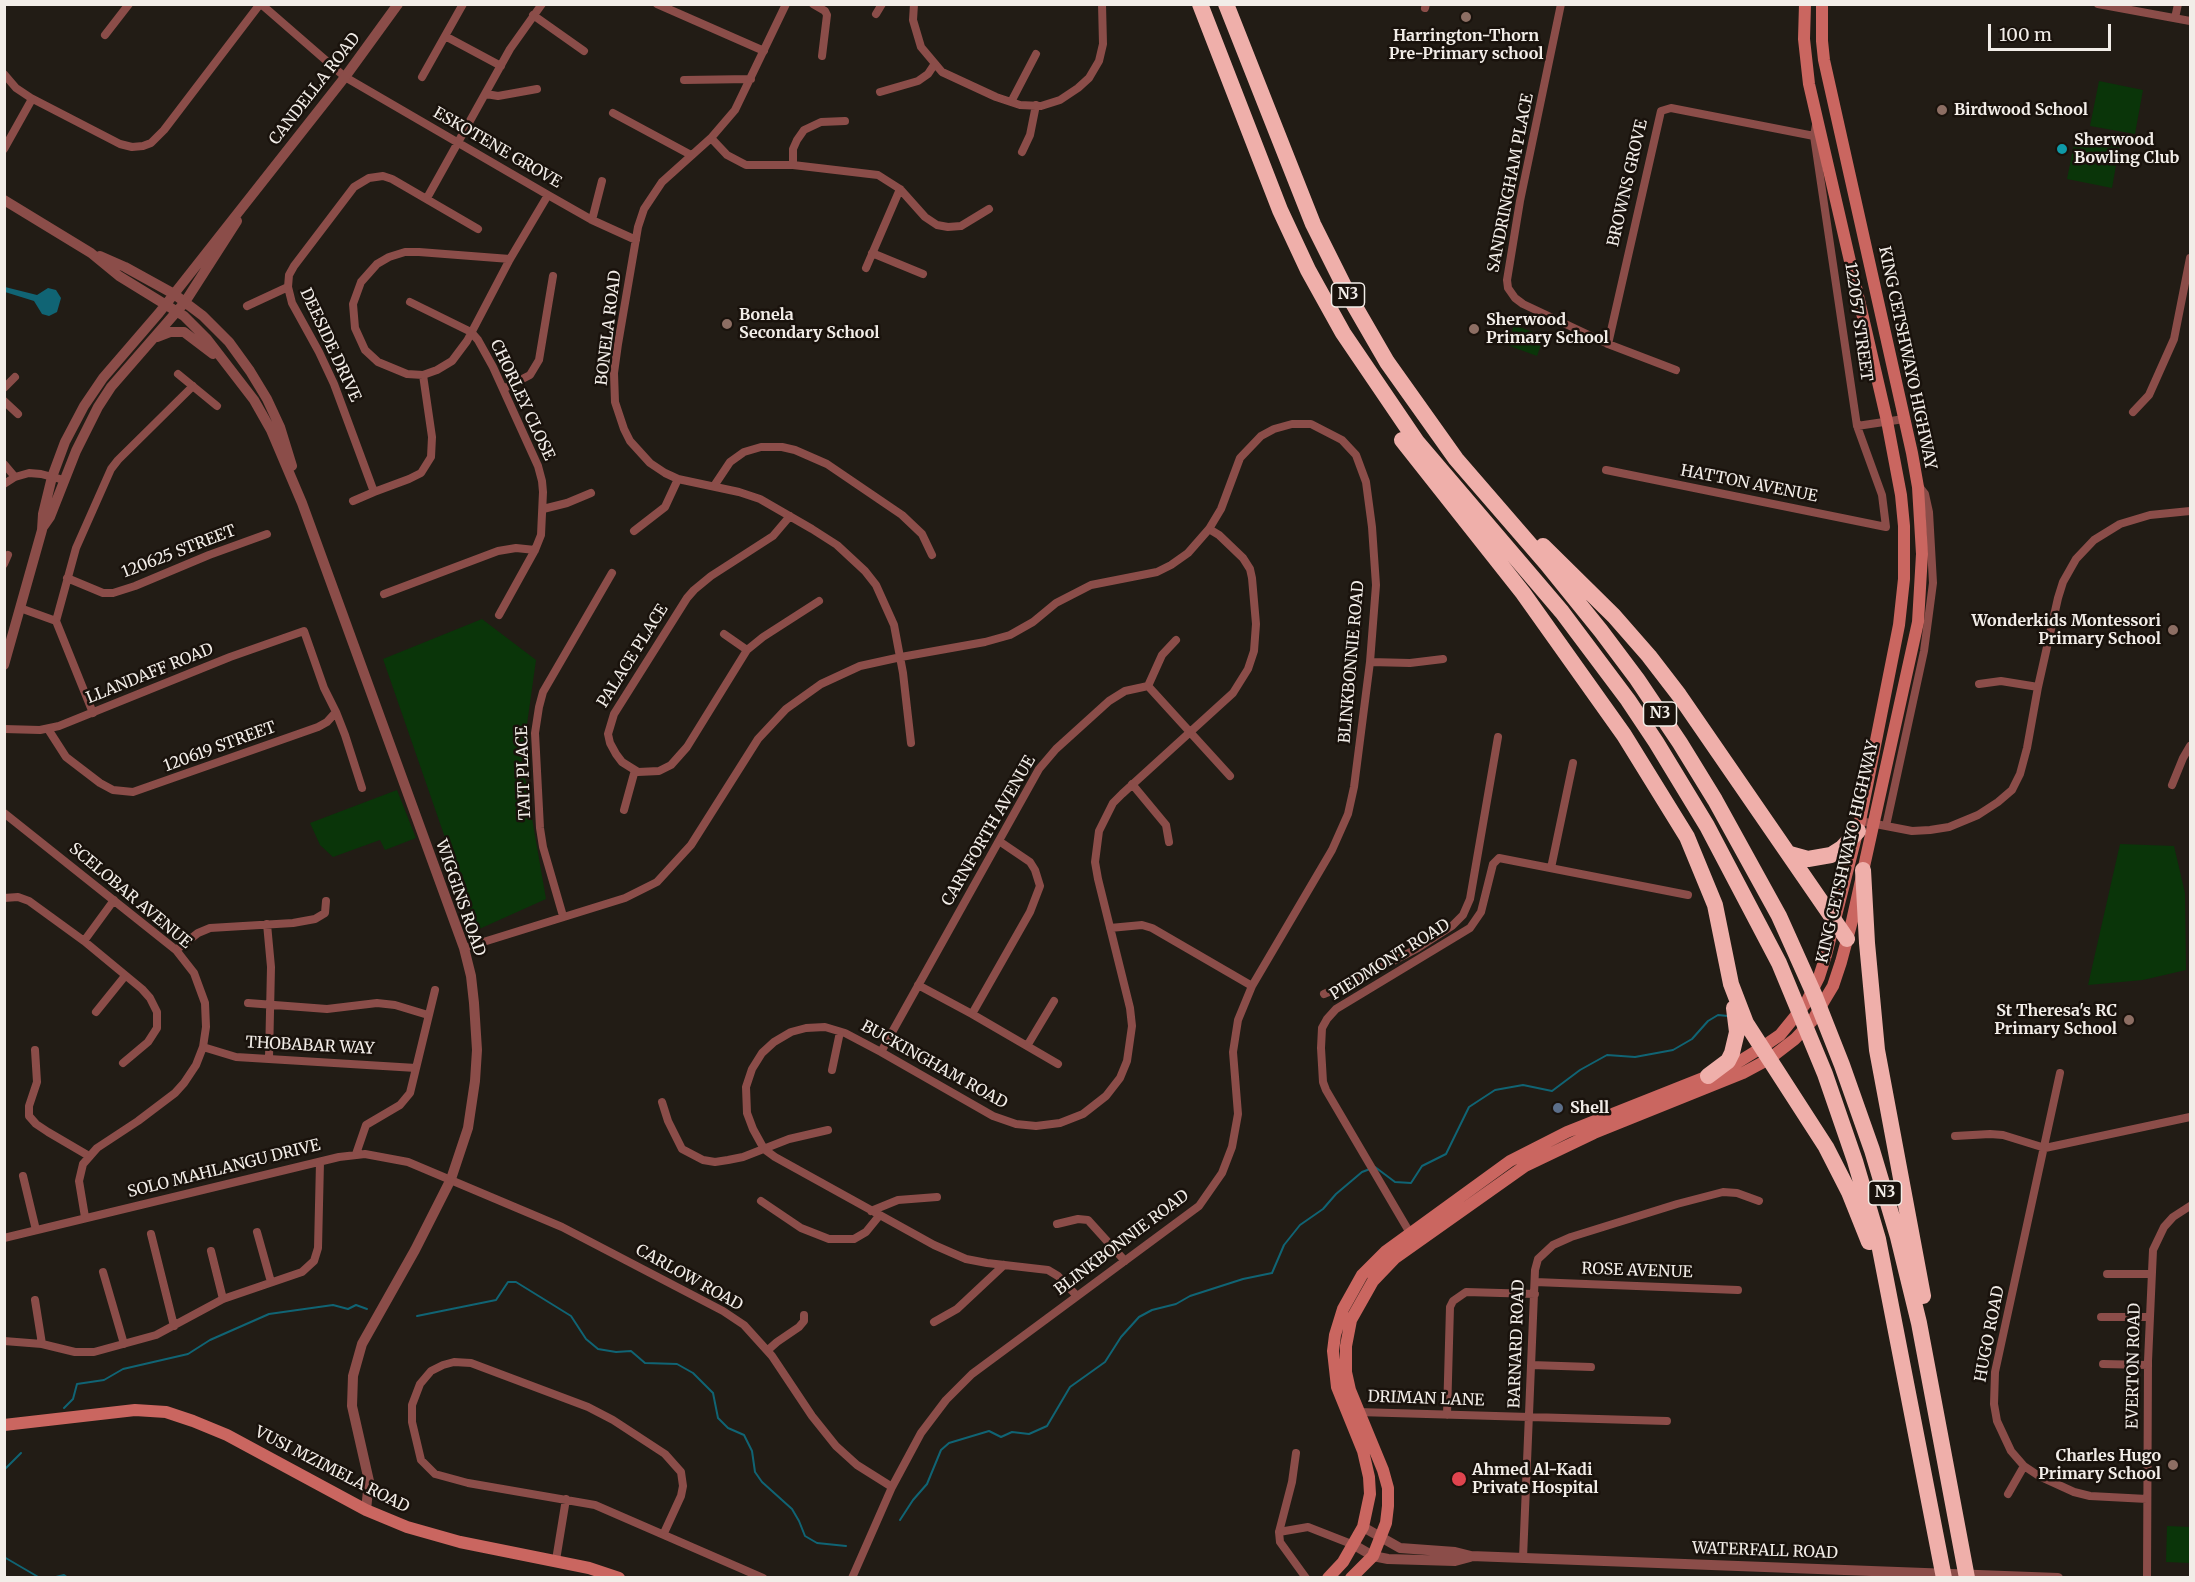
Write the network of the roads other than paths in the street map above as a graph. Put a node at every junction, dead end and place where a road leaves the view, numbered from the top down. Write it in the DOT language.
graph roads {
  1 [pos="129,4"];
  2 [pos="261,4"];
  3 [pos="398,4"];
  4 [pos="464,4"];
  5 [pos="542,4"];
  6 [pos="657,4"];
  7 [pos="786,4"];
  8 [pos="813,4"];
  9 [pos="882,4"];
  10 [pos="914,4"];
  11 [pos="1102,4"];
  12 [pos="1200,4"];
  13 [pos="1226,4"];
  14 [pos="1235,4"];
  15 [pos="1561,4"];
  16 [pos="1805,4"];
  17 [pos="1822,4"];
  18 [pos="2098,4"];
  19 [pos="2178,4"];
  20 [pos="876,14"];
  21 [pos="532,15"];
  22 [pos="2175,18"];
  23 [pos="2190,21"];
  24 [pos="105,35"];
  25 [pos="446,36"];
  26 [pos="584,51"];
  27 [pos="764,51"];
  28 [pos="1036,54"];
  29 [pos="822,56"];
  30 [pos="934,65"];
  31 [pos="501,66"];
  32 [pos="1252,70"];
  33 [pos="4,74"];
  34 [pos="345,76"];
  35 [pos="422,77"];
  36 [pos="751,79"];
  37 [pos="684,80"];
  38 [pos="537,88"];
  39 [pos="880,92"];
  40 [pos="486,94"];
  41 [pos="32,99"];
  42 [pos="1011,102"];
  43 [pos="1036,105"];
  44 [pos="613,113"];
  45 [pos="1817,119"];
  46 [pos="845,121"];
  47 [pos="1814,136"];
  48 [pos="711,138"];
  49 [pos="459,142"];
  50 [pos="4,149"];
  51 [pos="1022,152"];
  52 [pos="691,156"];
  53 [pos="793,165"];
  54 [pos="602,181"];
  55 [pos="900,189"];
  56 [pos="256,190"];
  57 [pos="548,195"];
  58 [pos="427,198"];
  59 [pos="4,200"];
  60 [pos="989,209"];
  61 [pos="592,220"];
  62 [pos="478,229"];
  63 [pos="636,240"];
  64 [pos="91,253"];
  65 [pos="873,253"];
  66 [pos="2190,258"];
  67 [pos="510,259"];
  68 [pos="866,268"];
  69 [pos="923,274"];
  70 [pos="553,276"];
  71 [pos="288,287"];
  72 [pos="174,294"];
  73 [pos="185,302"];
  74 [pos="410,302"];
  75 [pos="166,304"];
  76 [pos="248,306"];
  77 [pos="177,311"];
  78 [pos="471,332"];
  79 [pos="1343,333"];
  80 [pos="151,341"];
  81 [pos="1608,344"];
  82 [pos="231,369"];
  83 [pos="1676,370"];
  84 [pos="178,374"];
  85 [pos="423,375"];
  86 [pos="15,377"];
  87 [pos="193,386"];
  88 [pos="4,388"];
  89 [pos="503,388"];
  90 [pos="4,402"];
  91 [pos="217,406"];
  92 [pos="2133,412"];
  93 [pos="18,414"];
  94 [pos="1904,418"];
  95 [pos="1887,422"];
  96 [pos="1857,426"];
  97 [pos="4,464"];
  98 [pos="1606,470"];
  99 [pos="15,477"];
  100 [pos="52,477"];
  101 [pos="678,479"];
  102 [pos="64,480"];
  103 [pos="4,484"];
  104 [pos="1917,485"];
  105 [pos="714,486"];
  106 [pos="374,492"];
  107 [pos="591,493"];
  108 [pos="1486,496"];
  109 [pos="353,501"];
  110 [pos="302,503"];
  111 [pos="543,510"];
  112 [pos="2190,511"];
  113 [pos="790,516"];
  114 [pos="1886,527"];
  115 [pos="1209,529"];
  116 [pos="42,530"];
  117 [pos="634,531"];
  118 [pos="267,534"];
  119 [pos="535,550"];
  120 [pos="932,555"];
  121 [pos="612,573"];
  122 [pos="67,578"];
  123 [pos="384,594"];
  124 [pos="819,601"];
  125 [pos="20,608"];
  126 [pos="499,615"];
  127 [pos="56,621"];
  128 [pos="724,634"];
  129 [pos="1176,640"];
  130 [pos="747,650"];
  131 [pos="901,657"];
  132 [pos="1443,659"];
  133 [pos="1370,662"];
  134 [pos="4,665"];
  135 [pos="1979,684"];
  136 [pos="1148,686"];
  137 [pos="2038,687"];
  138 [pos="336,712"];
  139 [pos="93,713"];
  140 [pos="4,729"];
  141 [pos="48,729"];
  142 [pos="1191,731"];
  143 [pos="1498,737"];
  144 [pos="911,743"];
  145 [pos="2190,746"];
  146 [pos="1573,763"];
  147 [pos="635,770"];
  148 [pos="1230,776"];
  149 [pos="1132,784"];
  150 [pos="2172,785"];
  151 [pos="362,788"];
  152 [pos="624,810"];
  153 [pos="4,813"];
  154 [pos="1863,825"];
  155 [pos="1886,826"];
  156 [pos="999,841"];
  157 [pos="1169,842"];
  158 [pos="1790,854"];
  159 [pos="1551,868"];
  160 [pos="1863,870"];
  161 [pos="1688,895"];
  162 [pos="4,897"];
  163 [pos="114,900"];
  164 [pos="326,901"];
  165 [pos="563,916"];
  166 [pos="1836,921"];
  167 [pos="267,924"];
  168 [pos="1110,928"];
  169 [pos="1847,939"];
  170 [pos="84,941"];
  171 [pos="464,948"];
  172 [pos="176,950"];
  173 [pos="125,976"];
  174 [pos="1731,984"];
  175 [pos="918,985"];
  176 [pos="1252,986"];
  177 [pos="435,990"];
  178 [pos="1324,994"];
  179 [pos="1054,1000"];
  180 [pos="248,1004"];
  181 [pos="269,1006"];
  182 [pos="96,1011"];
  183 [pos="972,1014"];
  184 [pos="428,1015"];
  185 [pos="840,1032"];
  186 [pos="1027,1046"];
  187 [pos="203,1047"];
  188 [pos="35,1050"];
  189 [pos="881,1052"];
  190 [pos="1765,1053"];
  191 [pos="269,1058"];
  192 [pos="123,1063"];
  193 [pos="1058,1064"];
  194 [pos="416,1068"];
  195 [pos="832,1070"];
  196 [pos="2060,1073"];
  197 [pos="1701,1082"];
  198 [pos="662,1102"];
  199 [pos="2190,1117"];
  200 [pos="828,1130"];
  201 [pos="1955,1136"];
  202 [pos="2045,1148"];
  203 [pos="764,1149"];
  204 [pos="357,1154"];
  205 [pos="88,1156"];
  206 [pos="320,1162"];
  207 [pos="23,1176"];
  208 [pos="450,1179"];
  209 [pos="937,1197"];
  210 [pos="761,1201"];
  211 [pos="1759,1201"];
  212 [pos="2190,1206"];
  213 [pos="875,1214"];
  214 [pos="85,1217"];
  215 [pos="1057,1224"];
  216 [pos="36,1230"];
  217 [pos="257,1232"];
  218 [pos="1410,1233"];
  219 [pos="151,1234"];
  220 [pos="4,1238"];
  221 [pos="211,1251"];
  222 [pos="1125,1261"];
  223 [pos="1004,1265"];
  224 [pos="103,1272"];
  225 [pos="2107,1274"];
  226 [pos="2151,1274"];
  227 [pos="271,1282"];
  228 [pos="1535,1282"];
  229 [pos="1738,1290"];
  230 [pos="1888,1290"];
  231 [pos="1534,1294"];
  232 [pos="1077,1296"];
  233 [pos="224,1299"];
  234 [pos="35,1300"];
  235 [pos="804,1315"];
  236 [pos="2102,1317"];
  237 [pos="2150,1317"];
  238 [pos="934,1322"];
  239 [pos="1919,1323"];
  240 [pos="174,1326"];
  241 [pos="4,1341"];
  242 [pos="42,1344"];
  243 [pos="124,1344"];
  244 [pos="768,1350"];
  245 [pos="2103,1364"];
  246 [pos="1531,1365"];
  247 [pos="2148,1365"];
  248 [pos="1591,1367"];
  249 [pos="1358,1412"];
  250 [pos="173,1415"];
  251 [pos="1447,1415"];
  252 [pos="1529,1417"];
  253 [pos="1667,1421"];
  254 [pos="4,1425"];
  255 [pos="4,1433"];
  256 [pos="1296,1453"];
  257 [pos="2024,1466"];
  258 [pos="892,1487"];
  259 [pos="2008,1494"];
  260 [pos="566,1499"];
  261 [pos="2147,1499"];
  262 [pos="366,1510"];
  263 [pos="1363,1527"];
  264 [pos="1280,1532"];
  265 [pos="664,1533"];
  266 [pos="1382,1536"];
  267 [pos="1354,1545"];
  268 [pos="1373,1556"];
  269 [pos="1472,1557"];
  270 [pos="1523,1558"];
  271 [pos="556,1560"];
  272 [pos="1876,1574"];
  273 [pos="2000,1577"];
  274 [pos="619,1578"];
  275 [pos="763,1578"];
  276 [pos="852,1578"];
  277 [pos="1306,1578"];
  278 [pos="1328,1578"];
  279 [pos="1351,1578"];
  280 [pos="1944,1578"];
  281 [pos="1967,1578"];
  282 [pos="2058,1578"];
  283 [pos="2147,1578"];
  1 -- 24 [label="street"];
  2 -- 34 [label="street, ESKOTENE GROVE"];
  2 -- 41 [label="street"];
  3 -- 34 [label="street, CANDELLA ROAD"];
  4 -- 25 [label="street"];
  5 -- 21 [label="street"];
  6 -- 27 [label="street"];
  7 -- 27 [label="street, BONELA ROAD"];
  8 -- 29 [label="street"];
  9 -- 20 [label="street"];
  10 -- 30 [label="street"];
  11 -- 43 [label="street"];
  12 -- 79 [label="highway, N3"];
  13 -- 32 [label="highway, N3"];
  14 -- 32 [label="highway"];
  15 -- 81 [label="street, SANDRINGHAM PLACE"];
  16 -- 45 [label="main road, KING CETSHWAYO HIGHWAY"];
  17 -- 94 [label="main road, KING CETSHWAYO HIGHWAY"];
  18 -- 22 [label="street"];
  19 -- 22 [label="street"];
  21 -- 26 [label="street"];
  21 -- 31 [label="street"];
  22 -- 23 [label="street"];
  25 -- 31 [label="street"];
  25 -- 35 [label="street"];
  27 -- 36 [label="street, BONELA ROAD"];
  28 -- 42 [label="street"];
  30 -- 39 [label="street"];
  30 -- 42 [label="street"];
  31 -- 40 [label="street"];
  32 -- 108 [label="highway, N3"];
  33 -- 41 [label="street"];
  34 -- 49 [label="street, ESKOTENE GROVE"];
  34 -- 56 [label="street, CANDELLA ROAD"];
  36 -- 37 [label="street"];
  36 -- 48 [label="street, BONELA ROAD"];
  38 -- 40 [label="street"];
  40 -- 49 [label="street"];
  41 -- 50 [label="street"];
  42 -- 43 [label="street"];
  43 -- 51 [label="street"];
  44 -- 52 [label="street"];
  45 -- 47 [label="street, 122057 STREET"];
  45 -- 95 [label="main road, KING CETSHWAYO HIGHWAY"];
  46 -- 53 [label="street"];
  47 -- 81 [label="street, BROWNS GROVE"];
  47 -- 96 [label="street, 122057 STREET"];
  48 -- 52 [label="street, BONELA ROAD"];
  48 -- 53 [label="street"];
  49 -- 57 [label="street, ESKOTENE GROVE"];
  49 -- 58 [label="street"];
  52 -- 63 [label="street, BONELA ROAD"];
  53 -- 55 [label="street"];
  54 -- 61 [label="street"];
  55 -- 60 [label="street"];
  55 -- 65 [label="street"];
  56 -- 72 [label="street, CANDELLA ROAD"];
  56 -- 73 [label="street, CANDELLA ROAD"];
  57 -- 61 [label="street, ESKOTENE GROVE"];
  57 -- 67 [label="street"];
  58 -- 62 [label="street, DEESIDE DRIVE"];
  58 -- 71 [label="street, DEESIDE DRIVE"];
  59 -- 64 [label="street, WIGGINS ROAD"];
  61 -- 63 [label="street, ESKOTENE GROVE"];
  63 -- 101 [label="street, BONELA ROAD"];
  64 -- 72 [label="street, WIGGINS ROAD"];
  64 -- 75 [label="street, WIGGINS ROAD"];
  65 -- 68 [label="street"];
  65 -- 69 [label="street"];
  66 -- 92 [label="street"];
  67 -- 78 [label="street"];
  67 -- 85 [label="street"];
  70 -- 89 [label="street"];
  71 -- 76 [label="street"];
  71 -- 106 [label="street, DEESIDE DRIVE"];
  72 -- 73 [label="street, WIGGINS ROAD"];
  72 -- 75 [label="street, CANDELLA ROAD"];
  73 -- 77 [label="street, CANDELLA ROAD"];
  73 -- 110 [label="street, WIGGINS ROAD"];
  74 -- 78 [label="street"];
  75 -- 77 [label="street, WIGGINS ROAD"];
  75 -- 100 [label="street, CANDELLA ROAD"];
  77 -- 80 [label="street, CANDELLA ROAD"];
  77 -- 82 [label="street, WIGGINS ROAD"];
  78 -- 85 [label="street"];
  78 -- 89 [label="street, CHORLEY CLOSE"];
  79 -- 174 [label="highway"];
  79 -- 230 [label="highway, N3"];
  80 -- 82 [label="street"];
  80 -- 102 [label="street, CANDELLA ROAD"];
  81 -- 83 [label="street"];
  82 -- 110 [label="street, WIGGINS ROAD"];
  84 -- 87 [label="street"];
  85 -- 106 [label="street"];
  86 -- 88 [label="street"];
  87 -- 91 [label="street"];
  87 -- 122 [label="street"];
  89 -- 111 [label="street, CHORLEY CLOSE"];
  90 -- 93 [label="street"];
  94 -- 95 [label="street"];
  94 -- 104 [label="main road, KING CETSHWAYO HIGHWAY"];
  95 -- 96 [label="street"];
  95 -- 154 [label="main road, KING CETSHWAYO HIGHWAY"];
  96 -- 114 [label="street, 122057 STREET"];
  97 -- 99 [label="street"];
  98 -- 114 [label="street, HATTON AVENUE"];
  99 -- 100 [label="street"];
  99 -- 103 [label="street"];
  100 -- 102 [label="street"];
  100 -- 116 [label="street, CANDELLA ROAD"];
  101 -- 105 [label="street, BONELA ROAD"];
  101 -- 117 [label="street"];
  102 -- 116 [label="street, CANDELLA ROAD"];
  104 -- 154 [label="main road, KING CETSHWAYO HIGHWAY"];
  104 -- 155 [label="street"];
  105 -- 113 [label="street, BONELA ROAD"];
  105 -- 120 [label="street"];
  106 -- 109 [label="street"];
  107 -- 111 [label="street"];
  108 -- 158 [label="highway"];
  108 -- 239 [label="highway, N3"];
  110 -- 171 [label="street, WIGGINS ROAD"];
  111 -- 119 [label="street, CHORLEY CLOSE"];
  112 -- 137 [label="street"];
  113 -- 131 [label="street, BONELA ROAD"];
  113 -- 147 [label="street, PALACE PLACE"];
  115 -- 131 [label="street, BLINKBONNIE ROAD"];
  115 -- 133 [label="street, BLINKBONNIE ROAD"];
  115 -- 142 [label="street, BUCKINGHAM ROAD"];
  116 -- 125 [label="street"];
  118 -- 122 [label="street, 120625 STREET"];
  119 -- 123 [label="street"];
  119 -- 126 [label="street, CHORLEY CLOSE"];
  121 -- 165 [label="street, TAIT PLACE"];
  122 -- 127 [label="street"];
  124 -- 130 [label="street"];
  125 -- 127 [label="street"];
  125 -- 134 [label="street"];
  127 -- 139 [label="street"];
  128 -- 130 [label="street"];
  129 -- 136 [label="street"];
  130 -- 147 [label="street"];
  131 -- 144 [label="street, BONELA ROAD"];
  131 -- 165 [label="street, BLINKBONNIE ROAD"];
  132 -- 133 [label="street"];
  133 -- 176 [label="street, BLINKBONNIE ROAD"];
  135 -- 137 [label="street"];
  136 -- 142 [label="street"];
  136 -- 156 [label="street, CARNFORTH AVENUE"];
  137 -- 155 [label="street"];
  138 -- 139 [label="street, LLANDAFF ROAD"];
  138 -- 141 [label="street, 120619 STREET"];
  138 -- 151 [label="street"];
  139 -- 141 [label="street, LLANDAFF ROAD"];
  140 -- 141 [label="street, LLANDAFF ROAD"];
  142 -- 148 [label="street"];
  142 -- 149 [label="street, BUCKINGHAM ROAD"];
  143 -- 178 [label="street"];
  145 -- 150 [label="street"];
  146 -- 159 [label="street"];
  147 -- 152 [label="street"];
  149 -- 157 [label="street"];
  149 -- 168 [label="street, BUCKINGHAM ROAD"];
  153 -- 163 [label="street, SCELOBAR AVENUE"];
  154 -- 155 [label="street"];
  154 -- 158 [label="highway"];
  154 -- 160 [label="main road, KING CETSHWAYO HIGHWAY"];
  154 -- 166 [label="main road, KING CETSHWAYO HIGHWAY"];
  156 -- 175 [label="street, CARNFORTH AVENUE"];
  156 -- 183 [label="street"];
  158 -- 166 [label="highway"];
  159 -- 161 [label="street, PIEDMONT ROAD"];
  159 -- 218 [label="street, PIEDMONT ROAD"];
  160 -- 169 [label="main road, KING CETSHWAYO HIGHWAY"];
  160 -- 239 [label="highway"];
  162 -- 170 [label="street"];
  163 -- 170 [label="street"];
  163 -- 172 [label="street, SCELOBAR AVENUE"];
  164 -- 167 [label="street"];
  165 -- 171 [label="street, BLINKBONNIE ROAD"];
  166 -- 169 [label="highway"];
  166 -- 190 [label="main road, KING CETSHWAYO HIGHWAY"];
  167 -- 172 [label="street"];
  167 -- 181 [label="street"];
  168 -- 176 [label="street"];
  168 -- 189 [label="street, BUCKINGHAM ROAD"];
  169 -- 190 [label="main road, KING CETSHWAYO HIGHWAY"];
  170 -- 173 [label="street"];
  171 -- 208 [label="street, WIGGINS ROAD"];
  172 -- 187 [label="street, SCELOBAR AVENUE"];
  173 -- 182 [label="street"];
  173 -- 192 [label="street"];
  174 -- 190 [label="highway"];
  174 -- 197 [label="highway"];
  175 -- 183 [label="street"];
  175 -- 189 [label="street, CARNFORTH AVENUE"];
  176 -- 222 [label="street, BLINKBONNIE ROAD"];
  177 -- 184 [label="street"];
  179 -- 186 [label="street"];
  180 -- 181 [label="street"];
  181 -- 184 [label="street"];
  181 -- 191 [label="street"];
  183 -- 186 [label="street"];
  184 -- 194 [label="street"];
  185 -- 189 [label="street, BUCKINGHAM ROAD"];
  185 -- 195 [label="street"];
  185 -- 203 [label="street, BUCKINGHAM ROAD"];
  186 -- 193 [label="street"];
  187 -- 191 [label="street, THOBABAR WAY"];
  187 -- 205 [label="street, SCELOBAR AVENUE"];
  188 -- 205 [label="street"];
  190 -- 197 [label="main road, KING CETSHWAYO HIGHWAY"];
  190 -- 230 [label="highway"];
  191 -- 194 [label="street, THOBABAR WAY"];
  194 -- 204 [label="street"];
  196 -- 202 [label="street, HUGO ROAD"];
  197 -- 218 [label="main road, KING CETSHWAYO HIGHWAY"];
  197 -- 249 [label="main road, KING CETSHWAYO HIGHWAY"];
  198 -- 203 [label="street"];
  199 -- 202 [label="street"];
  200 -- 203 [label="street"];
  201 -- 202 [label="street"];
  202 -- 257 [label="street, HUGO ROAD"];
  203 -- 213 [label="street"];
  204 -- 206 [label="street, SOLO MAHLANGU DRIVE"];
  204 -- 208 [label="street, SOLO MAHLANGU DRIVE"];
  205 -- 214 [label="street"];
  206 -- 214 [label="street, SOLO MAHLANGU DRIVE"];
  206 -- 227 [label="street"];
  207 -- 216 [label="street"];
  208 -- 244 [label="street, CARLOW ROAD"];
  208 -- 262 [label="street, WIGGINS ROAD"];
  209 -- 213 [label="street"];
  210 -- 213 [label="street"];
  211 -- 228 [label="street, BARNARD ROAD"];
  212 -- 226 [label="street, EVERTON ROAD"];
  213 -- 223 [label="street"];
  214 -- 216 [label="street, SOLO MAHLANGU DRIVE"];
  215 -- 222 [label="street"];
  216 -- 220 [label="street, SOLO MAHLANGU DRIVE"];
  217 -- 227 [label="street"];
  218 -- 263 [label="main road, KING CETSHWAYO HIGHWAY"];
  219 -- 240 [label="street"];
  221 -- 233 [label="street"];
  222 -- 232 [label="street, BLINKBONNIE ROAD"];
  223 -- 232 [label="street"];
  223 -- 238 [label="street"];
  224 -- 243 [label="street"];
  225 -- 226 [label="street"];
  226 -- 237 [label="street, EVERTON ROAD"];
  227 -- 233 [label="street"];
  228 -- 229 [label="street, ROSE AVENUE"];
  228 -- 231 [label="street, BARNARD ROAD"];
  230 -- 280 [label="highway, N3"];
  231 -- 246 [label="street, BARNARD ROAD"];
  231 -- 251 [label="street"];
  232 -- 258 [label="street, BLINKBONNIE ROAD"];
  233 -- 240 [label="street"];
  234 -- 242 [label="street"];
  235 -- 244 [label="street"];
  236 -- 237 [label="street"];
  237 -- 247 [label="street, EVERTON ROAD"];
  239 -- 281 [label="highway, N3"];
  240 -- 243 [label="street"];
  241 -- 242 [label="street"];
  242 -- 243 [label="street"];
  244 -- 258 [label="street, CARLOW ROAD"];
  245 -- 247 [label="street"];
  246 -- 248 [label="street"];
  246 -- 252 [label="street, BARNARD ROAD"];
  247 -- 261 [label="street, EVERTON ROAD"];
  249 -- 251 [label="street, DRIMAN LANE"];
  249 -- 266 [label="main road, KING CETSHWAYO HIGHWAY"];
  250 -- 254 [label="main road, VUSI MZIMELA ROAD"];
  250 -- 255 [label="main road, VUSI MZIMELA ROAD"];
  250 -- 262 [label="main road, VUSI MZIMELA ROAD"];
  251 -- 252 [label="street, DRIMAN LANE"];
  252 -- 253 [label="street, DRIMAN LANE"];
  252 -- 270 [label="street, BARNARD ROAD"];
  256 -- 264 [label="street"];
  257 -- 259 [label="street"];
  257 -- 261 [label="street, HUGO ROAD"];
  258 -- 276 [label="street, BLINKBONNIE ROAD"];
  260 -- 265 [label="street"];
  260 -- 265 [label="street"];
  260 -- 271 [label="street"];
  261 -- 283 [label="street, EVERTON ROAD"];
  262 -- 271 [label="main road, VUSI MZIMELA ROAD"];
  263 -- 266 [label="street, WATERFALL ROAD"];
  263 -- 267 [label="main road, KING CETSHWAYO HIGHWAY"];
  264 -- 267 [label="street"];
  264 -- 277 [label="street"];
  265 -- 275 [label="street"];
  266 -- 268 [label="main road, KING CETSHWAYO HIGHWAY"];
  266 -- 269 [label="street, WATERFALL ROAD"];
  267 -- 268 [label="street, WATERFALL ROAD"];
  267 -- 278 [label="main road, KING CETSHWAYO HIGHWAY"];
  268 -- 269 [label="street, WATERFALL ROAD"];
  268 -- 279 [label="main road, KING CETSHWAYO HIGHWAY"];
  269 -- 270 [label="street, WATERFALL ROAD"];
  270 -- 272 [label="street, WATERFALL ROAD"];
  271 -- 274 [label="main road, VUSI MZIMELA ROAD"];
  272 -- 273 [label="street, WATERFALL ROAD"];
  273 -- 282 [label="street, WATERFALL ROAD"];
}
